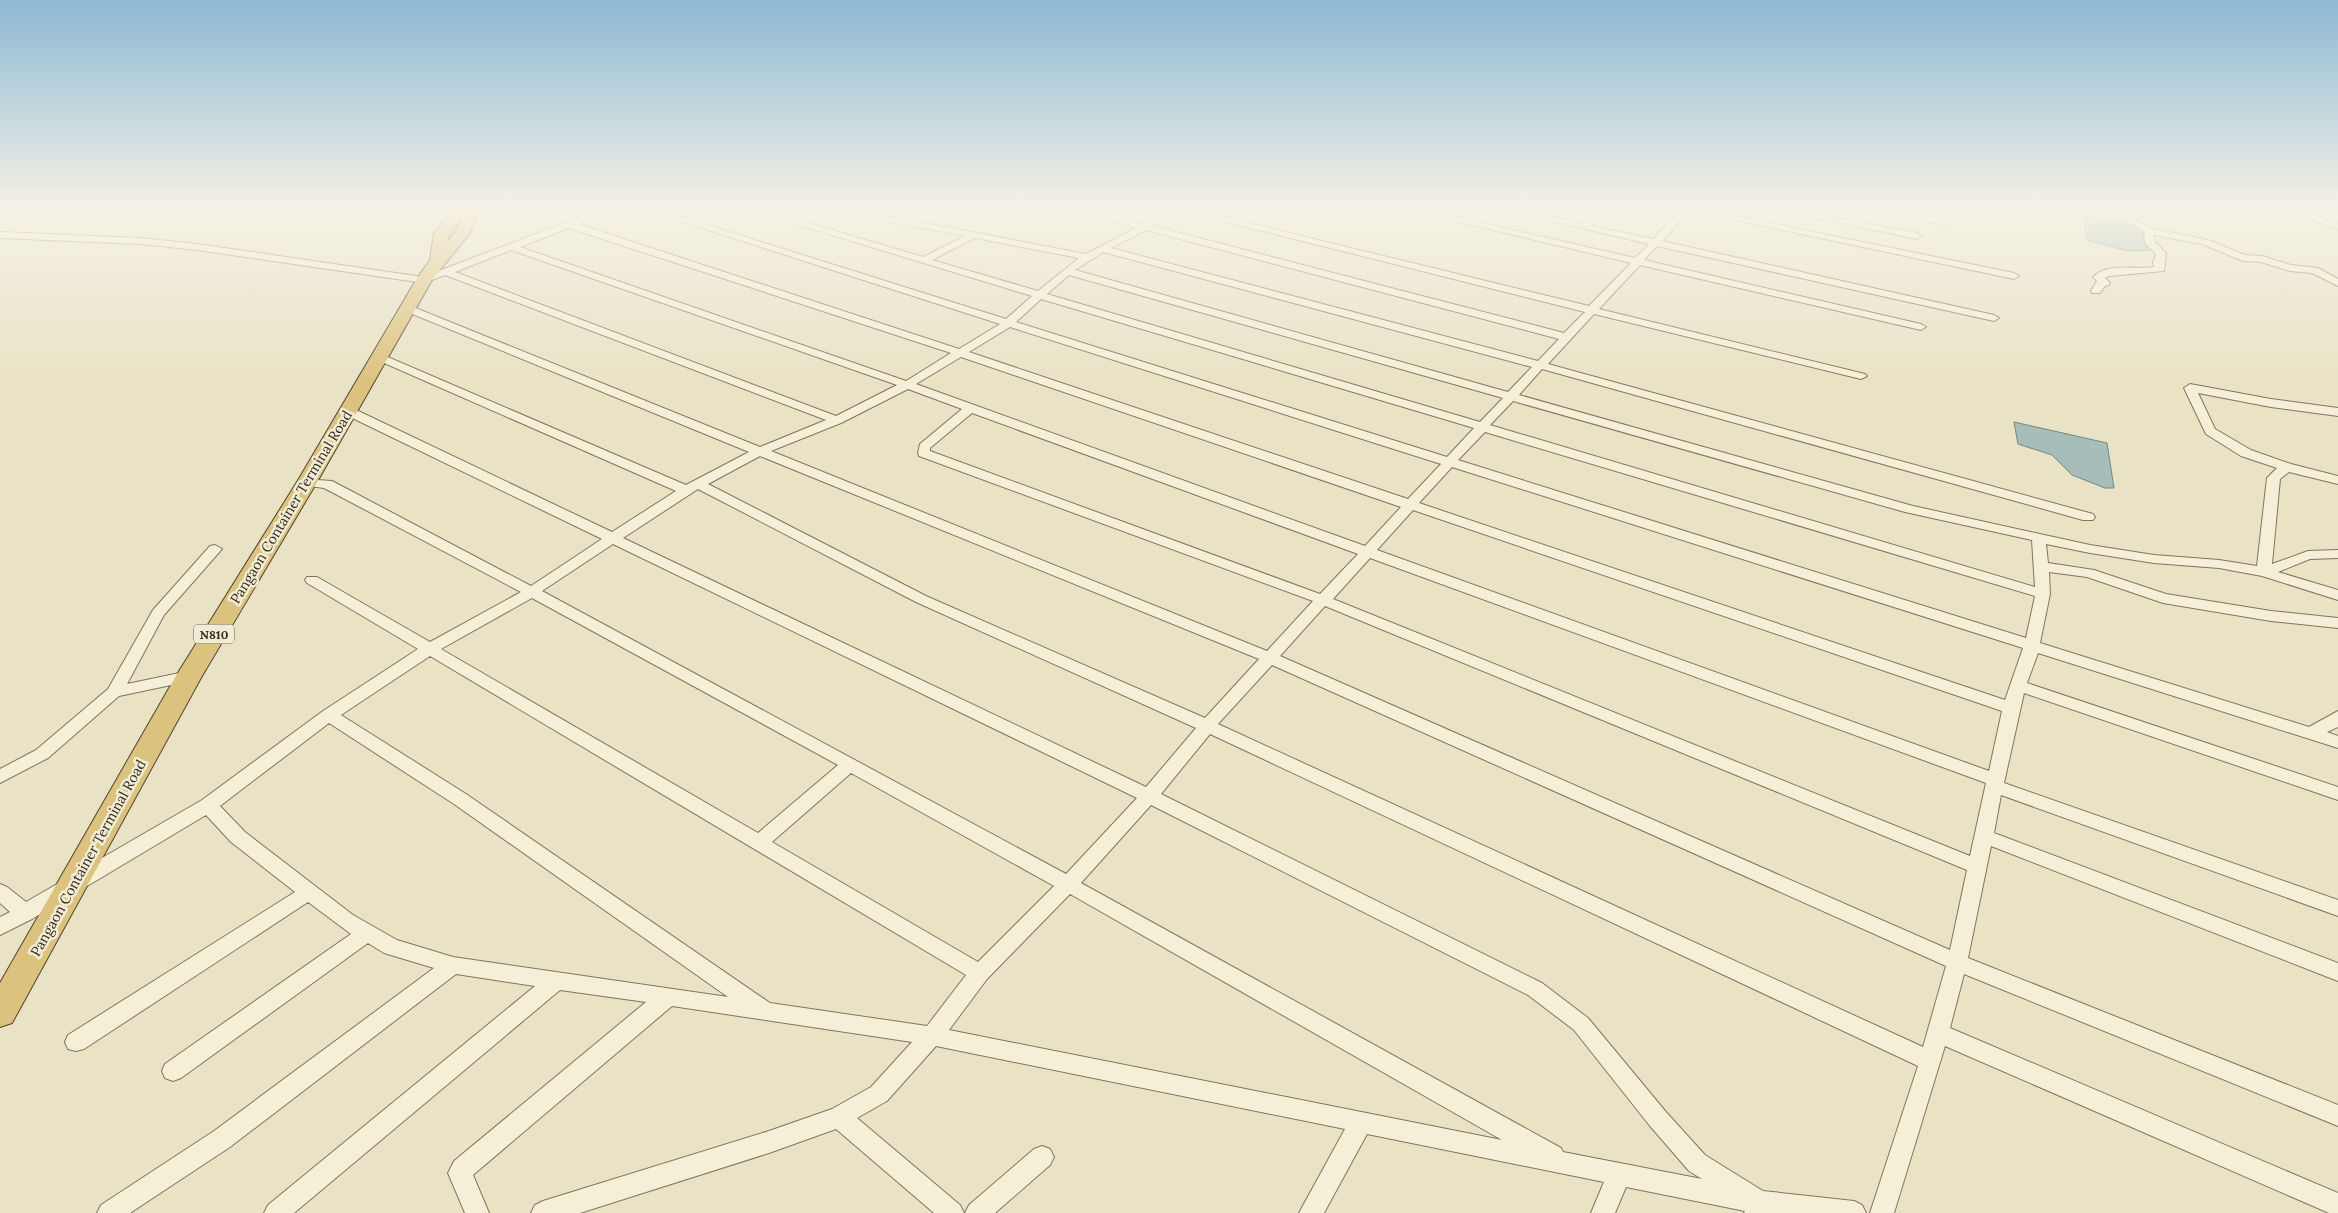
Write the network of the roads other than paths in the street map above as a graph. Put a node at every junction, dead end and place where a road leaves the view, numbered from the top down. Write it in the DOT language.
graph roads {
  1 [pos="413,269"];
  2 [pos="443,269"];
  3 [pos="572,269"];
  4 [pos="703,269"];
  5 [pos="833,269"];
  6 [pos="948,269"];
  7 [pos="1070,269"];
  8 [pos="1176,269"];
  9 [pos="1303,269"];
  10 [pos="1421,269"];
  11 [pos="1631,269"];
  12 [pos="1666,269"];
  13 [pos="1771,269"];
  14 [pos="1978,269"];
  15 [pos="2160,269"];
  16 [pos="2297,269"];
  17 [pos="436,271"];
  18 [pos="1067,271"];
  19 [pos="2014,276"];
  20 [pos="2338,283"];
  21 [pos="2096,291"];
  22 [pos="1038,296"];
  23 [pos="409,309"];
  24 [pos="1590,310"];
  25 [pos="1994,318"];
  26 [pos="1007,324"];
  27 [pos="1921,326"];
  28 [pos="1565,337"];
  29 [pos="961,353"];
  30 [pos="379,357"];
  31 [pos="1539,365"];
  32 [pos="1861,376"];
  33 [pos="907,385"];
  34 [pos="1511,395"];
  35 [pos="970,408"];
  36 [pos="348,411"];
  37 [pos="2338,412"];
  38 [pos="837,420"];
  39 [pos="1482,427"];
  40 [pos="760,451"];
  41 [pos="1451,462"];
  42 [pos="2286,467"];
  43 [pos="2338,480"];
  44 [pos="307,482"];
  45 [pos="692,487"];
  46 [pos="1410,505"];
  47 [pos="2088,516"];
  48 [pos="614,537"];
  49 [pos="2039,539"];
  50 [pos="215,549"];
  51 [pos="1368,551"];
  52 [pos="2338,554"];
  53 [pos="2040,566"];
  54 [pos="2264,572"];
  55 [pos="312,580"];
  56 [pos="533,590"];
  57 [pos="2044,594"];
  58 [pos="2338,595"];
  59 [pos="1323,600"];
  60 [pos="2338,623"];
  61 [pos="2032,646"];
  62 [pos="428,650"];
  63 [pos="1270,658"];
  64 [pos="189,676"];
  65 [pos="2019,686"];
  66 [pos="114,692"];
  67 [pos="2011,708"];
  68 [pos="329,715"];
  69 [pos="2338,717"];
  70 [pos="1208,726"];
  71 [pos="2309,734"];
  72 [pos="2338,742"];
  73 [pos="850,764"];
  74 [pos="0,778"];
  75 [pos="1995,783"];
  76 [pos="2338,794"];
  77 [pos="1149,796"];
  78 [pos="208,805"];
  79 [pos="1983,836"];
  80 [pos="759,843"];
  81 [pos="1976,866"];
  82 [pos="1068,884"];
  83 [pos="74,885"];
  84 [pos="0,892"];
  85 [pos="308,893"];
  86 [pos="2338,908"];
  87 [pos="25,914"];
  88 [pos="0,927"];
  89 [pos="367,933"];
  90 [pos="1957,962"];
  91 [pos="453,965"];
  92 [pos="2338,972"];
  93 [pos="980,973"];
  94 [pos="558,979"];
  95 [pos="669,996"];
  96 [pos="764,1010"];
  97 [pos="0,1013"];
  98 [pos="1938,1033"];
  99 [pos="932,1036"];
  100 [pos="76,1042"];
  101 [pos="1930,1061"];
  102 [pos="173,1071"];
  103 [pos="839,1116"];
  104 [pos="2338,1116"];
  105 [pos="1361,1122"];
  106 [pos="1042,1157"];
  107 [pos="1564,1162"];
  108 [pos="1620,1173"];
  109 [pos="2338,1206"];
  110 [pos="1757,1207"];
  111 [pos="553,1212"];
  112 [pos="109,1213"];
  113 [pos="276,1213"];
  114 [pos="477,1213"];
  115 [pos="952,1213"];
  116 [pos="977,1213"];
  117 [pos="1311,1213"];
  118 [pos="1603,1213"];
  119 [pos="1854,1213"];
  120 [pos="1882,1213"];
  1 -- 17 [label="street"];
  2 -- 17 [label="street"];
  3 -- 33 [label="street"];
  4 -- 29 [label="street"];
  5 -- 26 [label="street"];
  6 -- 22 [label="street"];
  7 -- 18 [label="street"];
  8 -- 31 [label="street"];
  9 -- 28 [label="street"];
  10 -- 24 [label="street"];
  11 -- 24 [label="street"];
  12 -- 27 [label="street"];
  13 -- 25 [label="street"];
  14 -- 19 [label="street"];
  15 -- 21 [label="street"];
  16 -- 20 [label="street"];
  17 -- 23 [label="highway, Pangaon Container Terminal Road / N810"];
  17 -- 38 [label="street"];
  18 -- 22 [label="street"];
  18 -- 34 [label="street"];
  22 -- 26 [label="street"];
  22 -- 39 [label="street"];
  23 -- 30 [label="highway, Pangaon Container Terminal Road / N810"];
  23 -- 40 [label="street"];
  24 -- 28 [label="street"];
  24 -- 32 [label="street"];
  26 -- 29 [label="street"];
  26 -- 41 [label="street"];
  28 -- 31 [label="street"];
  29 -- 33 [label="street"];
  29 -- 46 [label="street"];
  30 -- 36 [label="highway, Pangaon Container Terminal Road / N810"];
  30 -- 45 [label="street"];
  31 -- 34 [label="street"];
  31 -- 47 [label="street"];
  33 -- 35 [label="street"];
  33 -- 38 [label="street"];
  34 -- 39 [label="street"];
  34 -- 49 [label="street"];
  35 -- 51 [label="street"];
  35 -- 59 [label="street"];
  36 -- 44 [label="highway, Pangaon Container Terminal Road / N810"];
  36 -- 48 [label="street"];
  37 -- 42 [label="street"];
  38 -- 40 [label="street"];
  39 -- 41 [label="street"];
  39 -- 57 [label="street"];
  40 -- 45 [label="street"];
  40 -- 63 [label="street"];
  41 -- 46 [label="street"];
  41 -- 61 [label="street"];
  42 -- 43 [label="street"];
  42 -- 54 [label="street"];
  44 -- 56 [label="street"];
  44 -- 64 [label="highway, Pangaon Container Terminal Road / N810"];
  45 -- 48 [label="street"];
  45 -- 70 [label="street"];
  46 -- 51 [label="street"];
  46 -- 67 [label="street"];
  48 -- 56 [label="street"];
  48 -- 77 [label="street"];
  49 -- 53 [label="street"];
  49 -- 54 [label="street"];
  50 -- 66 [label="street"];
  51 -- 59 [label="street"];
  51 -- 75 [label="street"];
  52 -- 54 [label="street"];
  53 -- 57 [label="street"];
  53 -- 60 [label="street"];
  54 -- 58 [label="street"];
  55 -- 62 [label="street"];
  56 -- 62 [label="street"];
  56 -- 73 [label="street"];
  57 -- 61 [label="street"];
  59 -- 63 [label="street"];
  59 -- 81 [label="street"];
  61 -- 65 [label="street"];
  61 -- 71 [label="street"];
  62 -- 68 [label="street"];
  62 -- 80 [label="street"];
  63 -- 70 [label="street"];
  63 -- 90 [label="street"];
  64 -- 66 [label="street"];
  64 -- 83 [label="highway, Pangaon Container Terminal Road / N810"];
  65 -- 67 [label="street"];
  65 -- 76 [label="street"];
  66 -- 74 [label="street"];
  67 -- 75 [label="street"];
  68 -- 78 [label="street"];
  68 -- 96 [label="street"];
  69 -- 71 [label="street"];
  70 -- 77 [label="street"];
  70 -- 101 [label="street"];
  71 -- 72 [label="street"];
  73 -- 80 [label="street"];
  73 -- 82 [label="street"];
  75 -- 79 [label="street"];
  75 -- 86 [label="street"];
  77 -- 82 [label="street"];
  77 -- 110 [label="street"];
  78 -- 83 [label="street"];
  78 -- 85 [label="street"];
  79 -- 81 [label="street"];
  79 -- 92 [label="street"];
  80 -- 93 [label="street"];
  81 -- 90 [label="street"];
  82 -- 93 [label="street"];
  82 -- 107 [label="street"];
  83 -- 87 [label="street"];
  83 -- 97 [label="highway, Pangaon Container Terminal Road / N810"];
  84 -- 87 [label="street"];
  85 -- 89 [label="street"];
  85 -- 100 [label="street"];
  87 -- 88 [label="street"];
  89 -- 91 [label="street"];
  89 -- 102 [label="street"];
  90 -- 98 [label="street"];
  90 -- 104 [label="street"];
  91 -- 94 [label="street"];
  91 -- 112 [label="street"];
  93 -- 99 [label="street"];
  94 -- 95 [label="street"];
  94 -- 113 [label="street"];
  95 -- 96 [label="street"];
  95 -- 114 [label="street"];
  96 -- 99 [label="street"];
  98 -- 101 [label="street"];
  98 -- 109 [label="street"];
  99 -- 103 [label="street"];
  99 -- 105 [label="street"];
  101 -- 120 [label="street"];
  103 -- 111 [label="street"];
  103 -- 115 [label="street"];
  105 -- 107 [label="street"];
  105 -- 117 [label="street"];
  106 -- 116 [label="street"];
  107 -- 108 [label="street"];
  108 -- 110 [label="street"];
  108 -- 118 [label="street"];
  110 -- 119 [label="street"];
}
